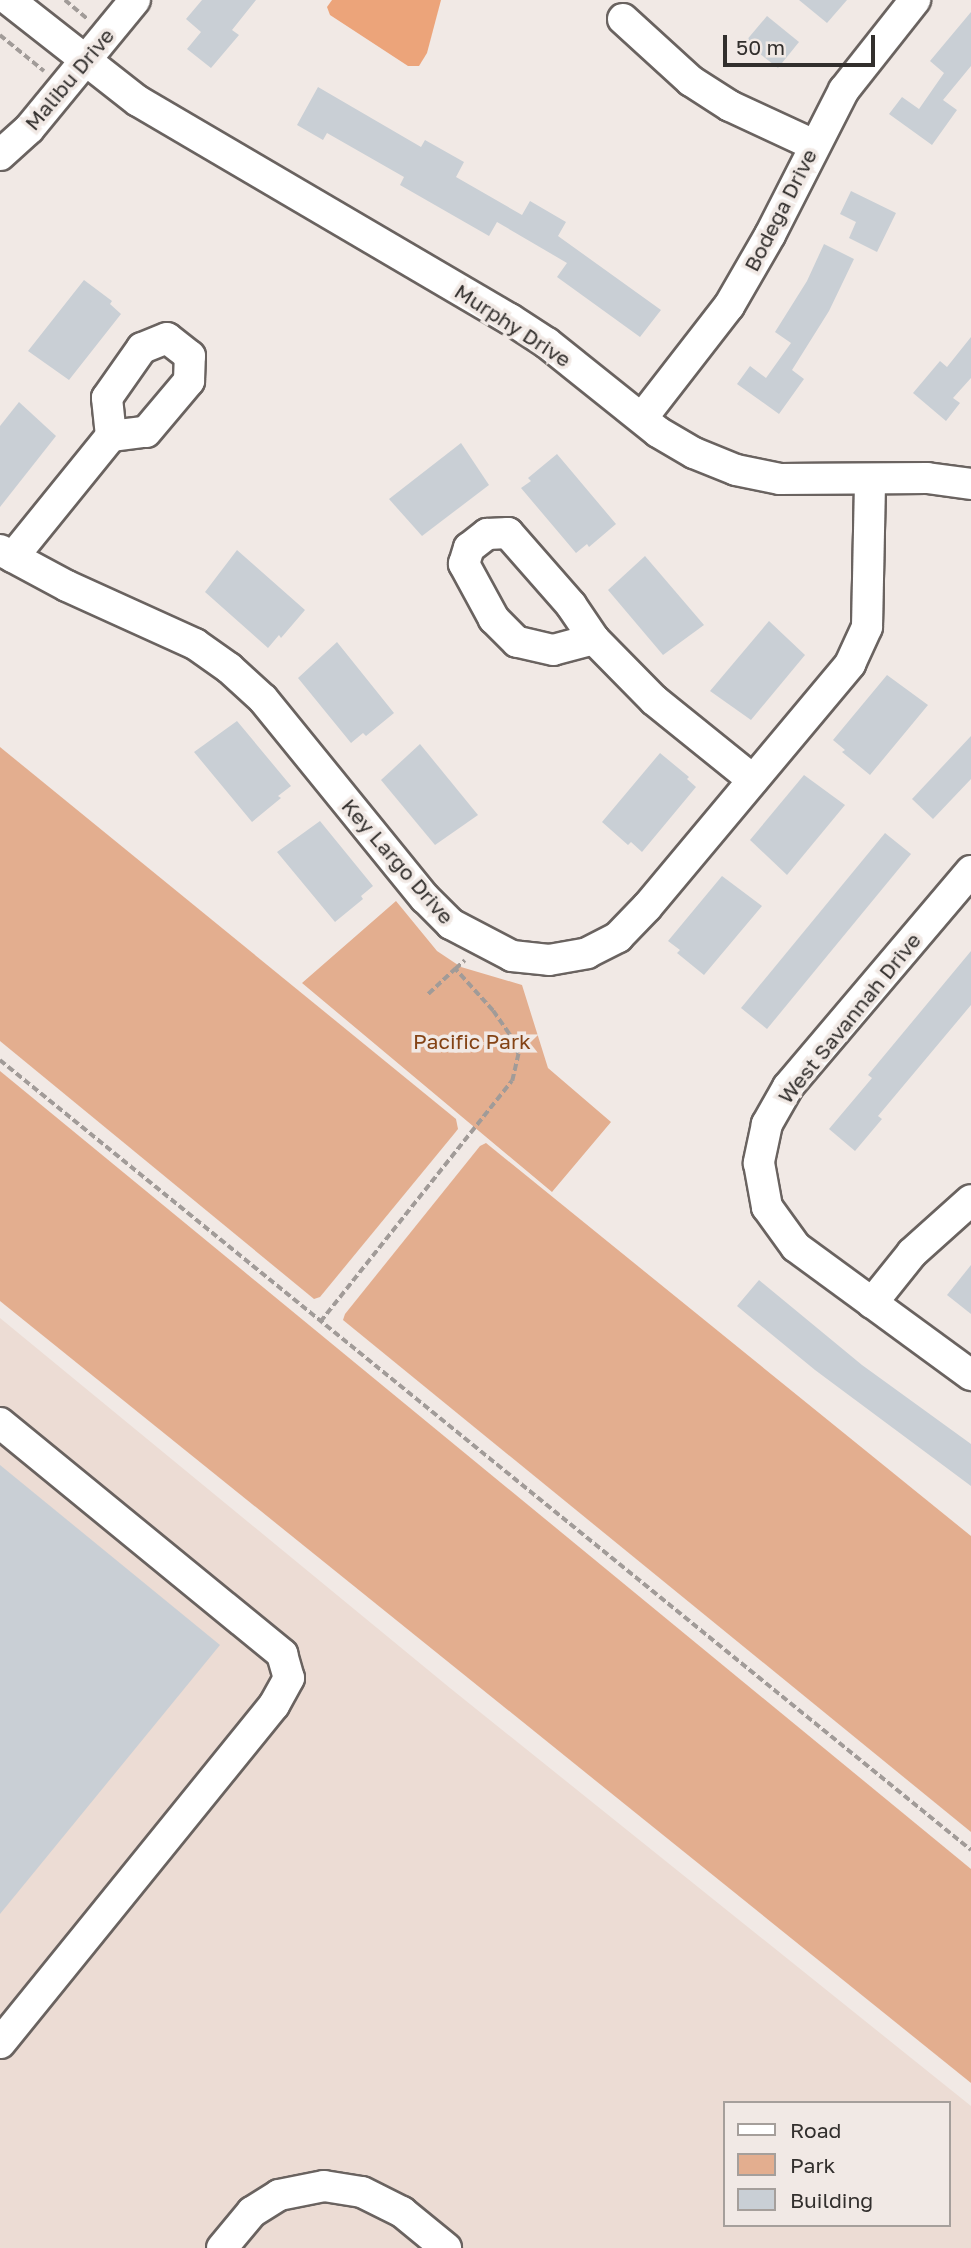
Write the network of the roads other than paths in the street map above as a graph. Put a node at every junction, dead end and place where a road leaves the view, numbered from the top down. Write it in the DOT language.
graph roads {
  1 [pos="9,0"];
  2 [pos="135,0"];
  3 [pos="915,0"];
  4 [pos="623,19"];
  5 [pos="84,62"];
  6 [pos="814,145"];
  7 [pos="0,155"];
  8 [pos="642,418"];
  9 [pos="111,436"];
  10 [pos="870,480"];
  11 [pos="971,484"];
  12 [pos="6,553"];
  13 [pos="594,639"];
  14 [pos="753,780"];
  15 [pos="971,871"];
  16 [pos="971,1200"];
  17 [pos="872,1303"];
  18 [pos="971,1376"];
  19 [pos="0,1423"];
  20 [pos="0,2043"];
  21 [pos="222,2248"];
  22 [pos="446,2248"];
  1 -- 5 [label="street, Murphy Drive"];
  2 -- 5 [label="street, Malibu Drive"];
  3 -- 6 [label="street, Bodega Drive"];
  4 -- 6 [label="street"];
  5 -- 7 [label="street, Malibu Drive"];
  5 -- 8 [label="street, Murphy Drive"];
  6 -- 8 [label="street, Bodega Drive"];
  8 -- 10 [label="street, Murphy Drive"];
  9 -- 12 [label="street"];
  10 -- 11 [label="street, Murphy Drive"];
  10 -- 14 [label="street, Key Largo Drive"];
  12 -- 14 [label="street, Key Largo Drive"];
  13 -- 14 [label="street"];
  15 -- 17 [label="street, West Savannah Drive"];
  16 -- 17 [label="street"];
  17 -- 18 [label="street, West Savannah Drive"];
  19 -- 20 [label="street"];
  21 -- 22 [label="street"];
}
